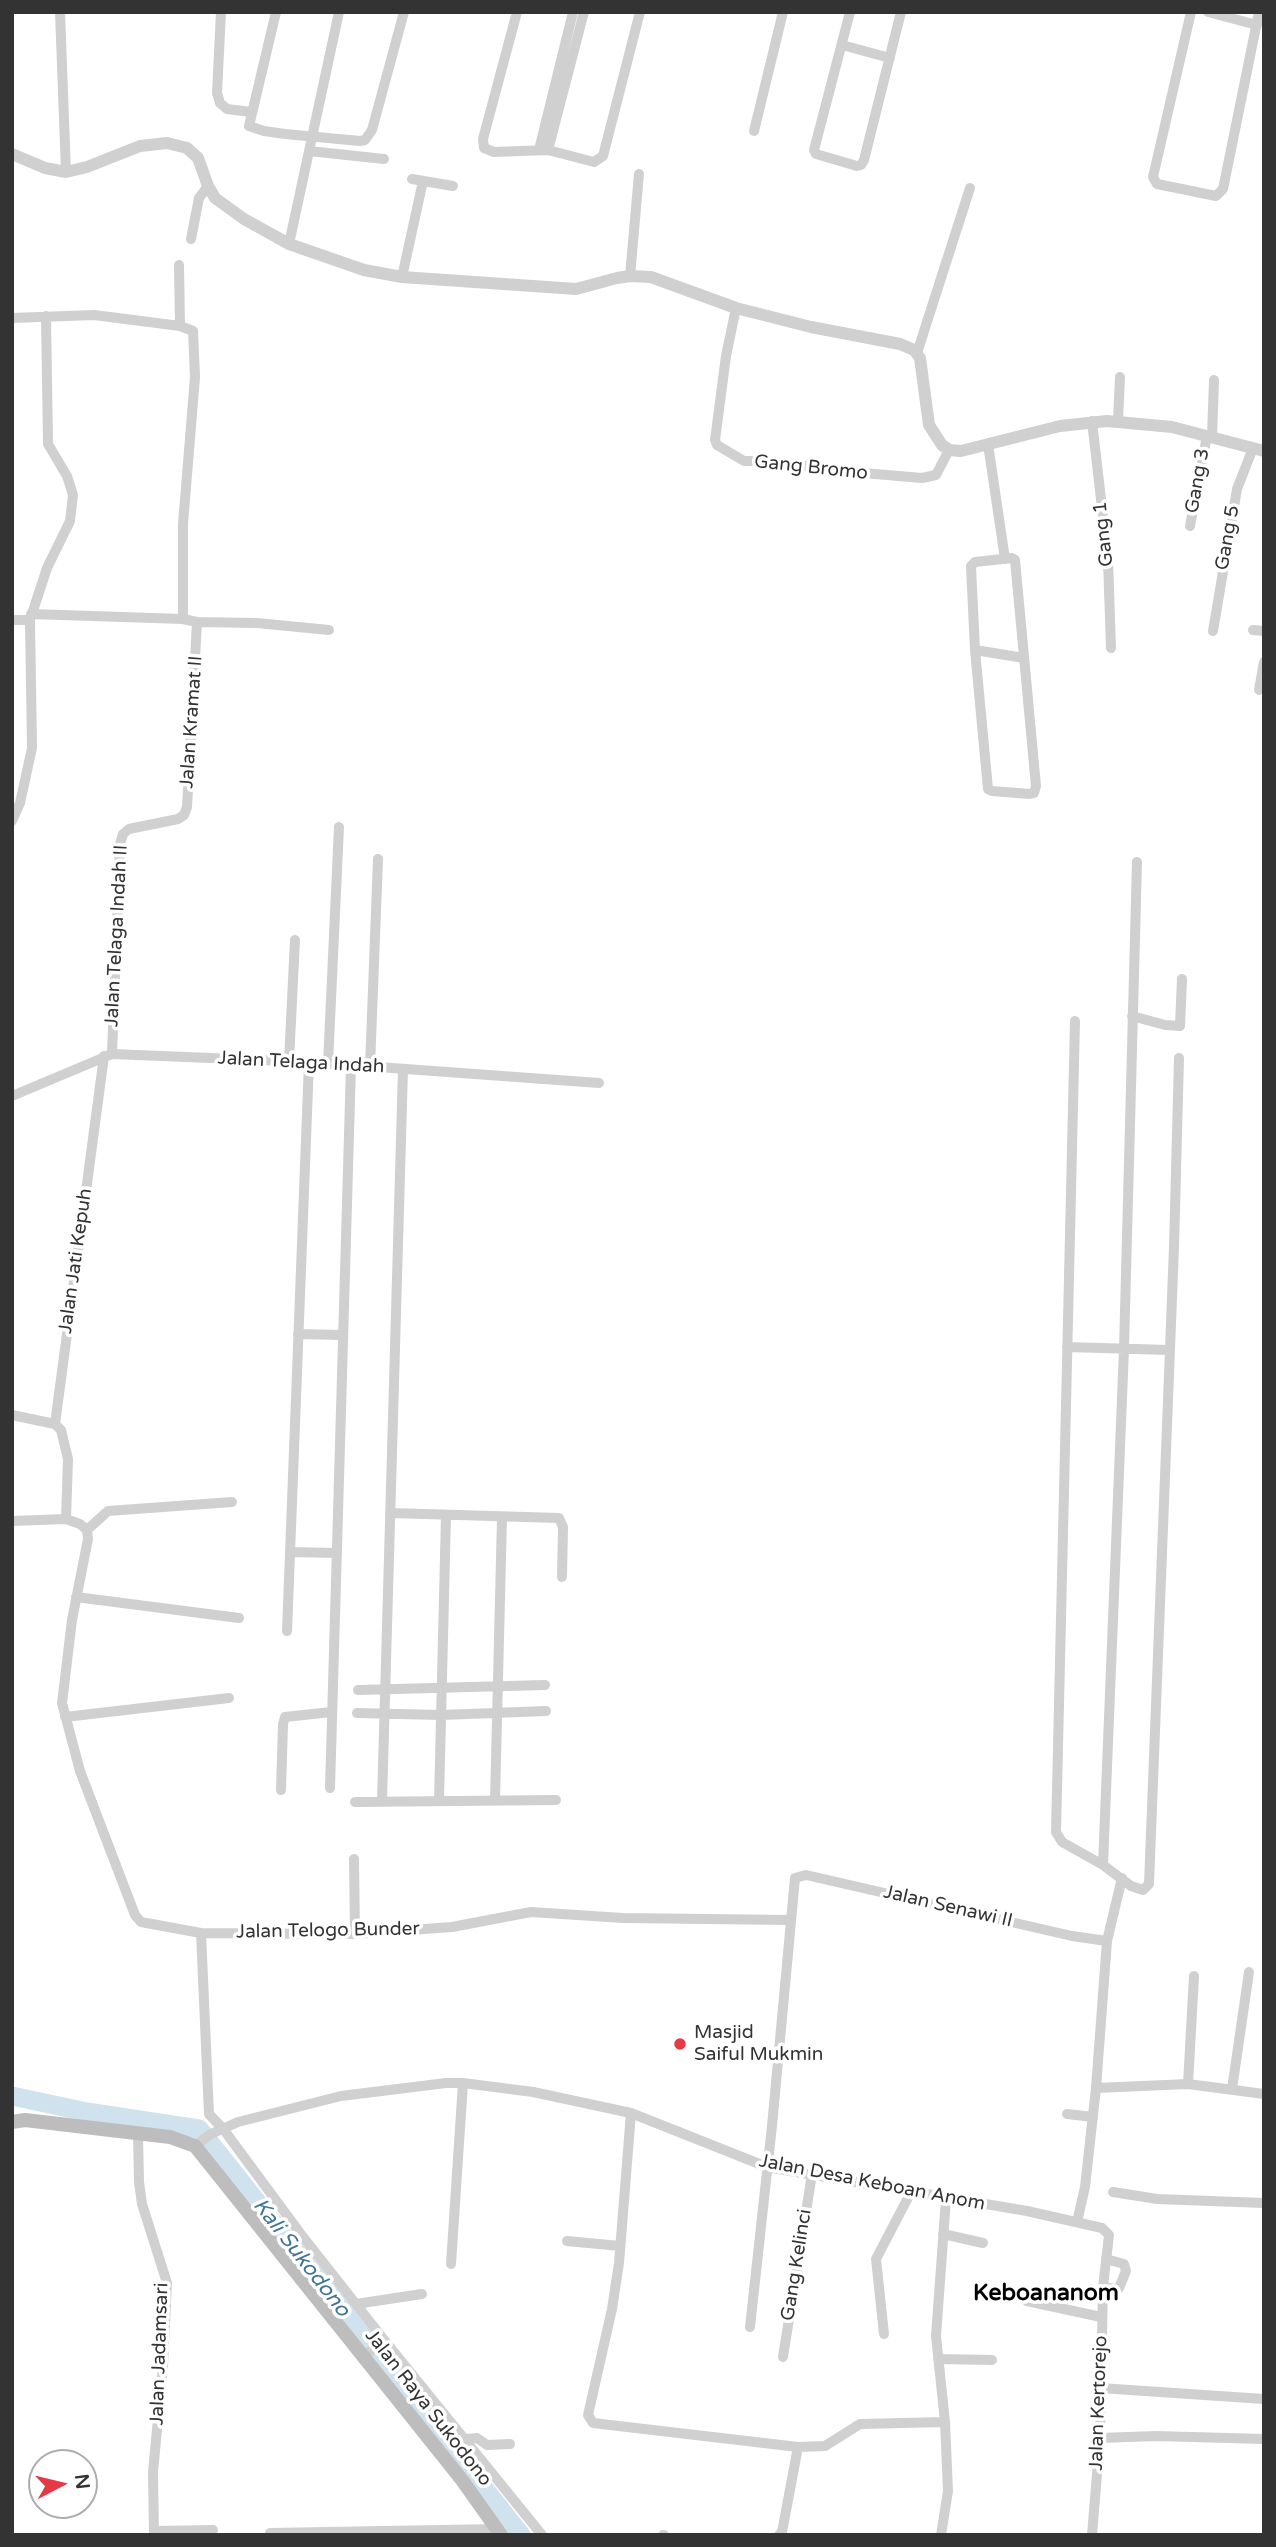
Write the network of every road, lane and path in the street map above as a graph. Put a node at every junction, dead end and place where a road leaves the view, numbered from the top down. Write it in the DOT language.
graph roads {
  1 [pos="60,12"];
  2 [pos="221,12"];
  3 [pos="276,12"];
  4 [pos="339,12"];
  5 [pos="404,12"];
  6 [pos="517,12"];
  7 [pos="573,12"];
  8 [pos="584,12"];
  9 [pos="640,12"];
  10 [pos="783,12"];
  11 [pos="850,12"];
  12 [pos="901,12"];
  13 [pos="1191,12"];
  14 [pos="1208,12"];
  15 [pos="1259,12"];
  16 [pos="1256,25"];
  17 [pos="842,46"];
  18 [pos="890,58"];
  19 [pos="251,112"];
  20 [pos="754,131"];
  21 [pos="311,137"];
  22 [pos="543,150"];
  23 [pos="309,151"];
  24 [pos="13,155"];
  25 [pos="384,159"];
  26 [pos="66,172"];
  27 [pos="639,174"];
  28 [pos="208,186"];
  29 [pos="453,186"];
  30 [pos="970,188"];
  31 [pos="191,239"];
  32 [pos="289,244"];
  33 [pos="180,265"];
  34 [pos="630,276"];
  35 [pos="402,277"];
  36 [pos="736,308"];
  37 [pos="46,316"];
  38 [pos="12,318"];
  39 [pos="180,326"];
  40 [pos="917,353"];
  41 [pos="1120,377"];
  42 [pos="1214,380"];
  43 [pos="1091,421"];
  44 [pos="1118,421"];
  45 [pos="1209,436"];
  46 [pos="988,444"];
  47 [pos="949,450"];
  48 [pos="1258,450"];
  49 [pos="1190,526"];
  50 [pos="1005,559"];
  51 [pos="31,617"];
  52 [pos="183,619"];
  53 [pos="12,620"];
  54 [pos="197,622"];
  55 [pos="330,630"];
  56 [pos="1213,631"];
  57 [pos="1111,648"];
  58 [pos="975,650"];
  59 [pos="1024,658"];
  60 [pos="1264,663"];
  61 [pos="1259,690"];
  62 [pos="178,820"];
  63 [pos="12,821"];
  64 [pos="339,827"];
  65 [pos="378,859"];
  66 [pos="1138,862"];
  67 [pos="295,940"];
  68 [pos="1182,979"];
  69 [pos="1075,1021"];
  70 [pos="1132,1021"];
  71 [pos="108,1055"];
  72 [pos="289,1057"];
  73 [pos="1179,1058"];
  74 [pos="309,1062"];
  75 [pos="328,1064"];
  76 [pos="351,1066"];
  77 [pos="370,1067"];
  78 [pos="403,1069"];
  79 [pos="599,1083"];
  80 [pos="12,1096"];
  81 [pos="298,1334"];
  82 [pos="342,1335"];
  83 [pos="1067,1347"];
  84 [pos="1124,1349"];
  85 [pos="1169,1350"];
  86 [pos="12,1415"];
  87 [pos="55,1424"];
  88 [pos="232,1502"];
  89 [pos="391,1513"];
  90 [pos="446,1516"];
  91 [pos="502,1518"];
  92 [pos="66,1519"];
  93 [pos="12,1521"];
  94 [pos="87,1530"];
  95 [pos="290,1552"];
  96 [pos="336,1553"];
  97 [pos="562,1577"];
  98 [pos="76,1597"];
  99 [pos="239,1618"];
  100 [pos="287,1631"];
  101 [pos="498,1685"];
  102 [pos="545,1685"];
  103 [pos="441,1688"];
  104 [pos="386,1689"];
  105 [pos="358,1690"];
  106 [pos="229,1698"];
  107 [pos="546,1711"];
  108 [pos="331,1712"];
  109 [pos="497,1712"];
  110 [pos="357,1713"];
  111 [pos="385,1715"];
  112 [pos="441,1715"];
  113 [pos="65,1717"];
  114 [pos="330,1788"];
  115 [pos="281,1790"];
  116 [pos="439,1800"];
  117 [pos="495,1800"];
  118 [pos="556,1800"];
  119 [pos="383,1801"];
  120 [pos="355,1802"];
  121 [pos="354,1859"];
  122 [pos="1103,1865"];
  123 [pos="1122,1878"];
  124 [pos="790,1920"];
  125 [pos="201,1933"];
  126 [pos="355,1934"];
  127 [pos="1107,1941"];
  128 [pos="1250,1972"];
  129 [pos="1194,1976"];
  130 [pos="463,2084"];
  131 [pos="1188,2084"];
  132 [pos="1097,2088"];
  133 [pos="1232,2089"];
  134 [pos="1264,2094"];
  135 [pos="631,2112"];
  136 [pos="1067,2114"];
  137 [pos="1093,2117"];
  138 [pos="16,2118"];
  139 [pos="224,2130"];
  140 [pos="138,2134"];
  141 [pos="197,2145"];
  142 [pos="767,2167"];
  143 [pos="811,2174"];
  144 [pos="911,2192"];
  145 [pos="1113,2192"];
  146 [pos="946,2199"];
  147 [pos="1264,2203"];
  148 [pos="1077,2222"];
  149 [pos="1106,2231"];
  150 [pos="943,2234"];
  151 [pos="567,2241"];
  152 [pos="983,2243"];
  153 [pos="620,2246"];
  154 [pos="1106,2259"];
  155 [pos="451,2264"];
  156 [pos="1103,2287"];
  157 [pos="422,2294"];
  158 [pos="1027,2301"];
  159 [pos="356,2304"];
  160 [pos="1101,2317"];
  161 [pos="750,2327"];
  162 [pos="884,2334"];
  163 [pos="375,2348"];
  164 [pos="783,2357"];
  165 [pos="938,2359"];
  166 [pos="992,2360"];
  167 [pos="1100,2388"];
  168 [pos="1264,2399"];
  169 [pos="945,2422"];
  170 [pos="1100,2438"];
  171 [pos="467,2439"];
  172 [pos="1264,2439"];
  173 [pos="510,2445"];
  174 [pos="797,2447"];
  175 [pos="213,2530"];
  176 [pos="499,2532"];
  177 [pos="154,2533"];
  178 [pos="270,2533"];
  179 [pos="379,2533"];
  180 [pos="542,2535"];
  181 [pos="779,2535"];
  182 [pos="942,2535"];
  183 [pos="1092,2535"];
  1 -- 26 [label="street"];
  2 -- 19 [label="street"];
  3 -- 19 [label="street"];
  4 -- 21 [label="street"];
  5 -- 21 [label="street"];
  6 -- 22 [label="street"];
  7 -- 22 [label="street"];
  8 -- 22 [label="street"];
  9 -- 22 [label="street"];
  10 -- 20 [label="street"];
  11 -- 17 [label="street"];
  12 -- 18 [label="street"];
  13 -- 16 [label="street"];
  14 -- 16 [label="street"];
  15 -- 16 [label="street"];
  17 -- 18 [label="street"];
  17 -- 18 [label="street"];
  19 -- 21 [label="street"];
  21 -- 23 [label="street"];
  23 -- 25 [label="street"];
  23 -- 32 [label="street"];
  24 -- 26 [label="street"];
  26 -- 28 [label="street"];
  27 -- 34 [label="street"];
  28 -- 31 [label="street"];
  28 -- 32 [label="street"];
  29 -- 35 [label="street"];
  30 -- 40 [label="street"];
  32 -- 35 [label="street"];
  33 -- 39 [label="street"];
  34 -- 35 [label="street"];
  34 -- 36 [label="street"];
  36 -- 40 [label="street"];
  36 -- 47 [label="street, Gang Bromo"];
  37 -- 38 [label="street"];
  37 -- 39 [label="street"];
  37 -- 51 [label="street"];
  39 -- 52 [label="street"];
  40 -- 47 [label="street"];
  41 -- 44 [label="street"];
  42 -- 45 [label="street, Gang 3"];
  43 -- 44 [label="street"];
  43 -- 46 [label="street"];
  43 -- 57 [label="street, Gang 1"];
  44 -- 45 [label="street"];
  45 -- 48 [label="street"];
  45 -- 49 [label="street, Gang 3"];
  46 -- 47 [label="street"];
  46 -- 50 [label="street"];
  48 -- 56 [label="street, Gang 5"];
  50 -- 58 [label="street"];
  50 -- 59 [label="street"];
  51 -- 52 [label="street"];
  51 -- 53 [label="street"];
  51 -- 63 [label="street"];
  52 -- 54 [label="street"];
  54 -- 55 [label="street"];
  54 -- 62 [label="street, Jalan Kramat II"];
  58 -- 59 [label="street"];
  58 -- 59 [label="street"];
  60 -- 61 [label="street"];
  62 -- 71 [label="street, Jalan Telaga Indah II"];
  64 -- 75 [label="street"];
  65 -- 77 [label="street"];
  66 -- 70 [label="street"];
  67 -- 72 [label="street"];
  68 -- 70 [label="street"];
  69 -- 83 [label="street"];
  70 -- 84 [label="street"];
  71 -- 72 [label="street, Jalan Telaga Indah"];
  71 -- 80 [label="street, Jalan Telaga Indah"];
  71 -- 87 [label="street, Jalan Jati Kepuh"];
  72 -- 74 [label="street, Jalan Telaga Indah"];
  73 -- 85 [label="street"];
  74 -- 75 [label="street, Jalan Telaga Indah"];
  74 -- 81 [label="street"];
  75 -- 76 [label="street, Jalan Telaga Indah"];
  76 -- 77 [label="street, Jalan Telaga Indah"];
  76 -- 82 [label="street"];
  77 -- 78 [label="street, Jalan Telaga Indah"];
  78 -- 79 [label="street, Jalan Telaga Indah"];
  78 -- 89 [label="street"];
  81 -- 82 [label="street"];
  81 -- 95 [label="street"];
  82 -- 96 [label="street"];
  83 -- 84 [label="street"];
  83 -- 122 [label="street"];
  84 -- 85 [label="street"];
  84 -- 122 [label="street"];
  85 -- 123 [label="street"];
  86 -- 87 [label="street"];
  87 -- 92 [label="street"];
  88 -- 94 [label="street"];
  89 -- 90 [label="street"];
  89 -- 104 [label="street"];
  90 -- 91 [label="street"];
  90 -- 103 [label="street"];
  91 -- 97 [label="street"];
  91 -- 101 [label="street"];
  92 -- 93 [label="street"];
  92 -- 94 [label="street"];
  94 -- 98 [label="street, Jalan Telogo Bunder"];
  95 -- 96 [label="street"];
  95 -- 100 [label="street"];
  96 -- 108 [label="street"];
  98 -- 99 [label="street"];
  98 -- 113 [label="street, Jalan Telogo Bunder"];
  101 -- 102 [label="street"];
  101 -- 103 [label="street"];
  101 -- 109 [label="street"];
  103 -- 104 [label="street"];
  103 -- 112 [label="street"];
  104 -- 105 [label="street"];
  104 -- 111 [label="street"];
  106 -- 113 [label="street"];
  107 -- 109 [label="street"];
  108 -- 114 [label="street"];
  108 -- 115 [label="street"];
  109 -- 112 [label="street"];
  109 -- 117 [label="street"];
  110 -- 111 [label="street"];
  111 -- 112 [label="street"];
  111 -- 119 [label="street"];
  112 -- 116 [label="street"];
  113 -- 125 [label="street, Jalan Telogo Bunder"];
  116 -- 117 [label="street"];
  116 -- 119 [label="street"];
  117 -- 118 [label="street"];
  119 -- 120 [label="street"];
  121 -- 126 [label="street"];
  122 -- 123 [label="street"];
  123 -- 127 [label="street"];
  124 -- 126 [label="street, Jalan Telogo Bunder"];
  124 -- 127 [label="street, Jalan Senawi II"];
  124 -- 142 [label="street"];
  125 -- 126 [label="street, Jalan Telogo Bunder"];
  125 -- 139 [label="street"];
  127 -- 132 [label="street"];
  128 -- 133 [label="street"];
  129 -- 131 [label="street"];
  130 -- 135 [label="street, Jalan Desa Keboan Anom"];
  130 -- 139 [label="street, Jalan Desa Keboan Anom"];
  130 -- 155 [label="street"];
  131 -- 132 [label="street"];
  131 -- 133 [label="street"];
  132 -- 137 [label="street"];
  133 -- 134 [label="street"];
  135 -- 142 [label="street, Jalan Desa Keboan Anom"];
  135 -- 153 [label="street"];
  136 -- 137 [label="street"];
  137 -- 148 [label="street"];
  138 -- 140 [label="main road"];
  139 -- 141 [label="street, Jalan Desa Keboan Anom"];
  139 -- 159 [label="street"];
  140 -- 141 [label="main road"];
  140 -- 177 [label="street, Jalan Jadamsari"];
  141 -- 163 [label="main road, Jalan Raya Sukodono"];
  142 -- 143 [label="street, Jalan Desa Keboan Anom"];
  142 -- 161 [label="street"];
  143 -- 144 [label="street, Jalan Desa Keboan Anom"];
  143 -- 164 [label="street, Gang Kelinci"];
  144 -- 146 [label="street, Jalan Desa Keboan Anom"];
  144 -- 162 [label="street"];
  145 -- 147 [label="street"];
  146 -- 148 [label="street, Jalan Desa Keboan Anom"];
  146 -- 150 [label="street"];
  148 -- 149 [label="street, Jalan Desa Keboan Anom"];
  149 -- 154 [label="street, Jalan Kertorejo"];
  150 -- 152 [label="street"];
  150 -- 165 [label="street"];
  151 -- 153 [label="street"];
  153 -- 174 [label="street"];
  154 -- 156 [label="street, Jalan Kertorejo"];
  154 -- 156 [label="street"];
  156 -- 160 [label="street, Jalan Kertorejo"];
  157 -- 159 [label="street"];
  158 -- 160 [label="street"];
  159 -- 163 [label="street"];
  160 -- 167 [label="street, Jalan Kertorejo"];
  163 -- 171 [label="street"];
  163 -- 176 [label="main road, Jalan Raya Sukodono"];
  165 -- 166 [label="street"];
  165 -- 169 [label="street"];
  167 -- 168 [label="street"];
  167 -- 170 [label="street, Jalan Kertorejo"];
  169 -- 174 [label="street"];
  169 -- 182 [label="street"];
  170 -- 172 [label="street"];
  170 -- 183 [label="street, Jalan Kertorejo"];
  171 -- 173 [label="street"];
  171 -- 180 [label="street"];
  174 -- 181 [label="street"];
  175 -- 177 [label="street"];
  176 -- 179 [label="street"];
  178 -- 179 [label="street"];
}
